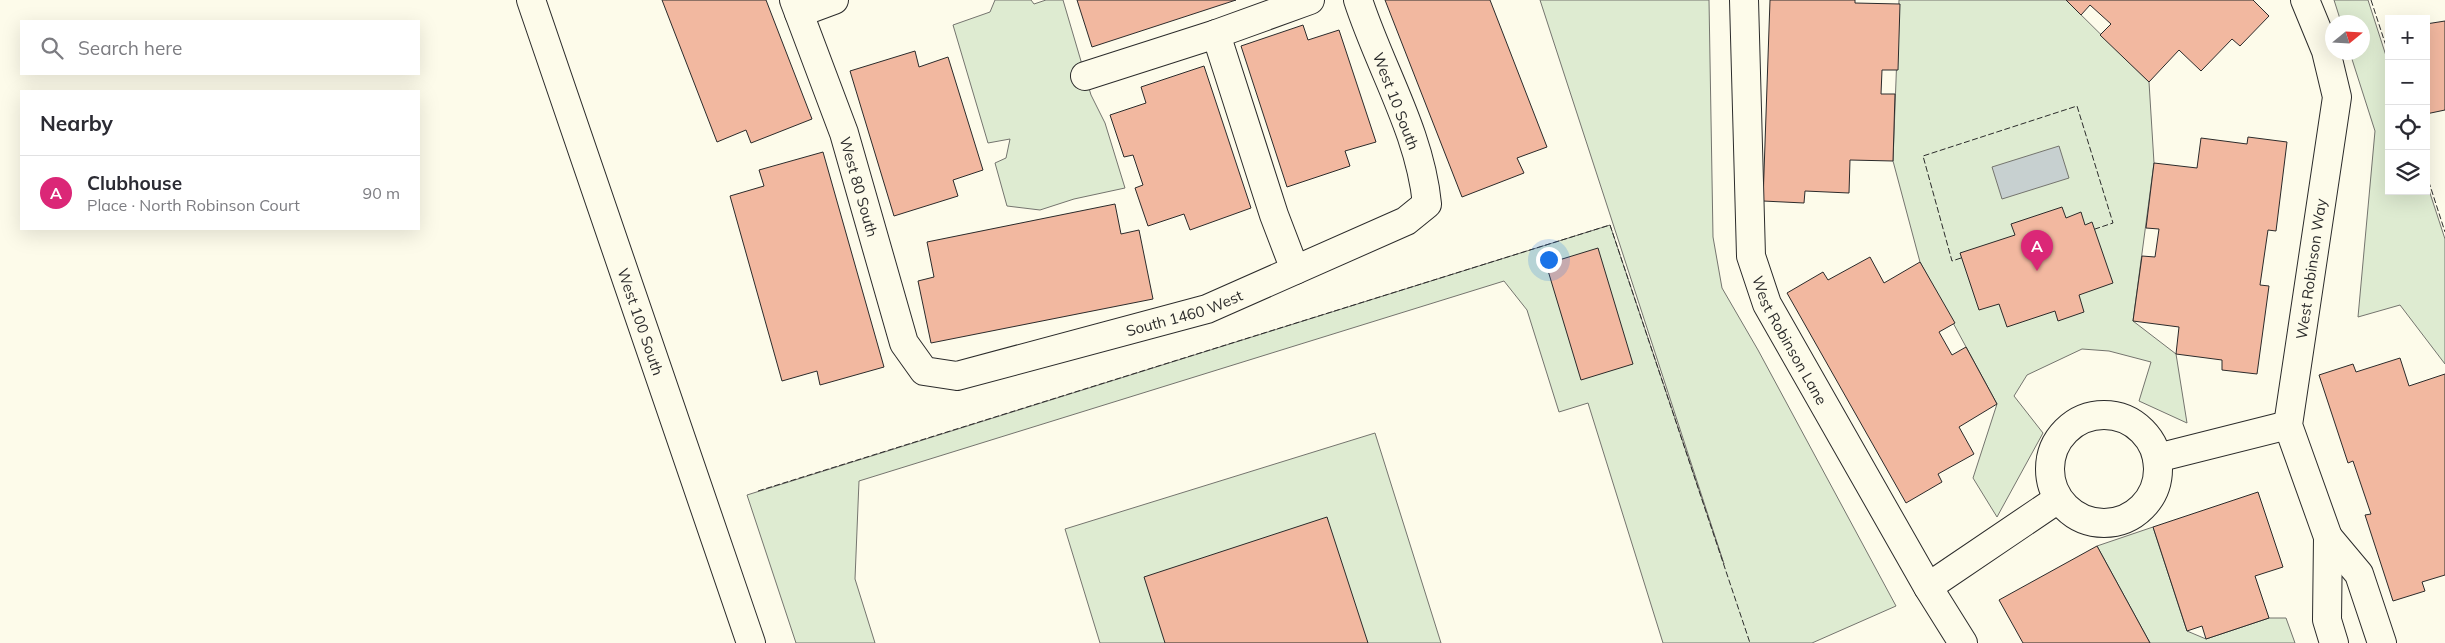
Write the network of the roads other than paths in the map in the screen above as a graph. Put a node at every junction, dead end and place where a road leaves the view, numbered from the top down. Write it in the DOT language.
graph roads {
  1 [pos="531,0"];
  2 [pos="834,0"];
  3 [pos="1310,0"];
  4 [pos="1358,0"];
  5 [pos="1744,0"];
  6 [pos="2305,0"];
  7 [pos="796,6"];
  8 [pos="1216,34"];
  9 [pos="1085,76"];
  10 [pos="1427,204"];
  11 [pos="1295,270"];
  12 [pos="924,371"];
  13 [pos="2288,425"];
  14 [pos="2157,458"];
  15 [pos="2058,498"];
  16 [pos="2328,537"];
  17 [pos="1928,587"];
  18 [pos="750,643"];
  19 [pos="1963,643"];
  20 [pos="2334,643"];
  21 [pos="2382,643"];
  1 -- 18 [label="street, West 100 South"];
  2 -- 7 [label="street"];
  3 -- 8 [label="street"];
  4 -- 10 [label="street, West 10 South"];
  5 -- 17 [label="street, West Robinson Lane"];
  6 -- 13 [label="street, West Robinson Way"];
  7 -- 12 [label="street, West 80 South"];
  8 -- 9 [label="street"];
  8 -- 11 [label="street"];
  10 -- 11 [label="street, South 1460 West"];
  11 -- 12 [label="street, South 1460 West"];
  13 -- 14 [label="street"];
  13 -- 16 [label="street, West Robinson Way"];
  14 -- 15 [label="street"];
  14 -- 15 [label="street"];
  15 -- 17 [label="street"];
  16 -- 20 [label="street"];
  16 -- 21 [label="street"];
  17 -- 19 [label="street, West Robinson Lane"];
}
